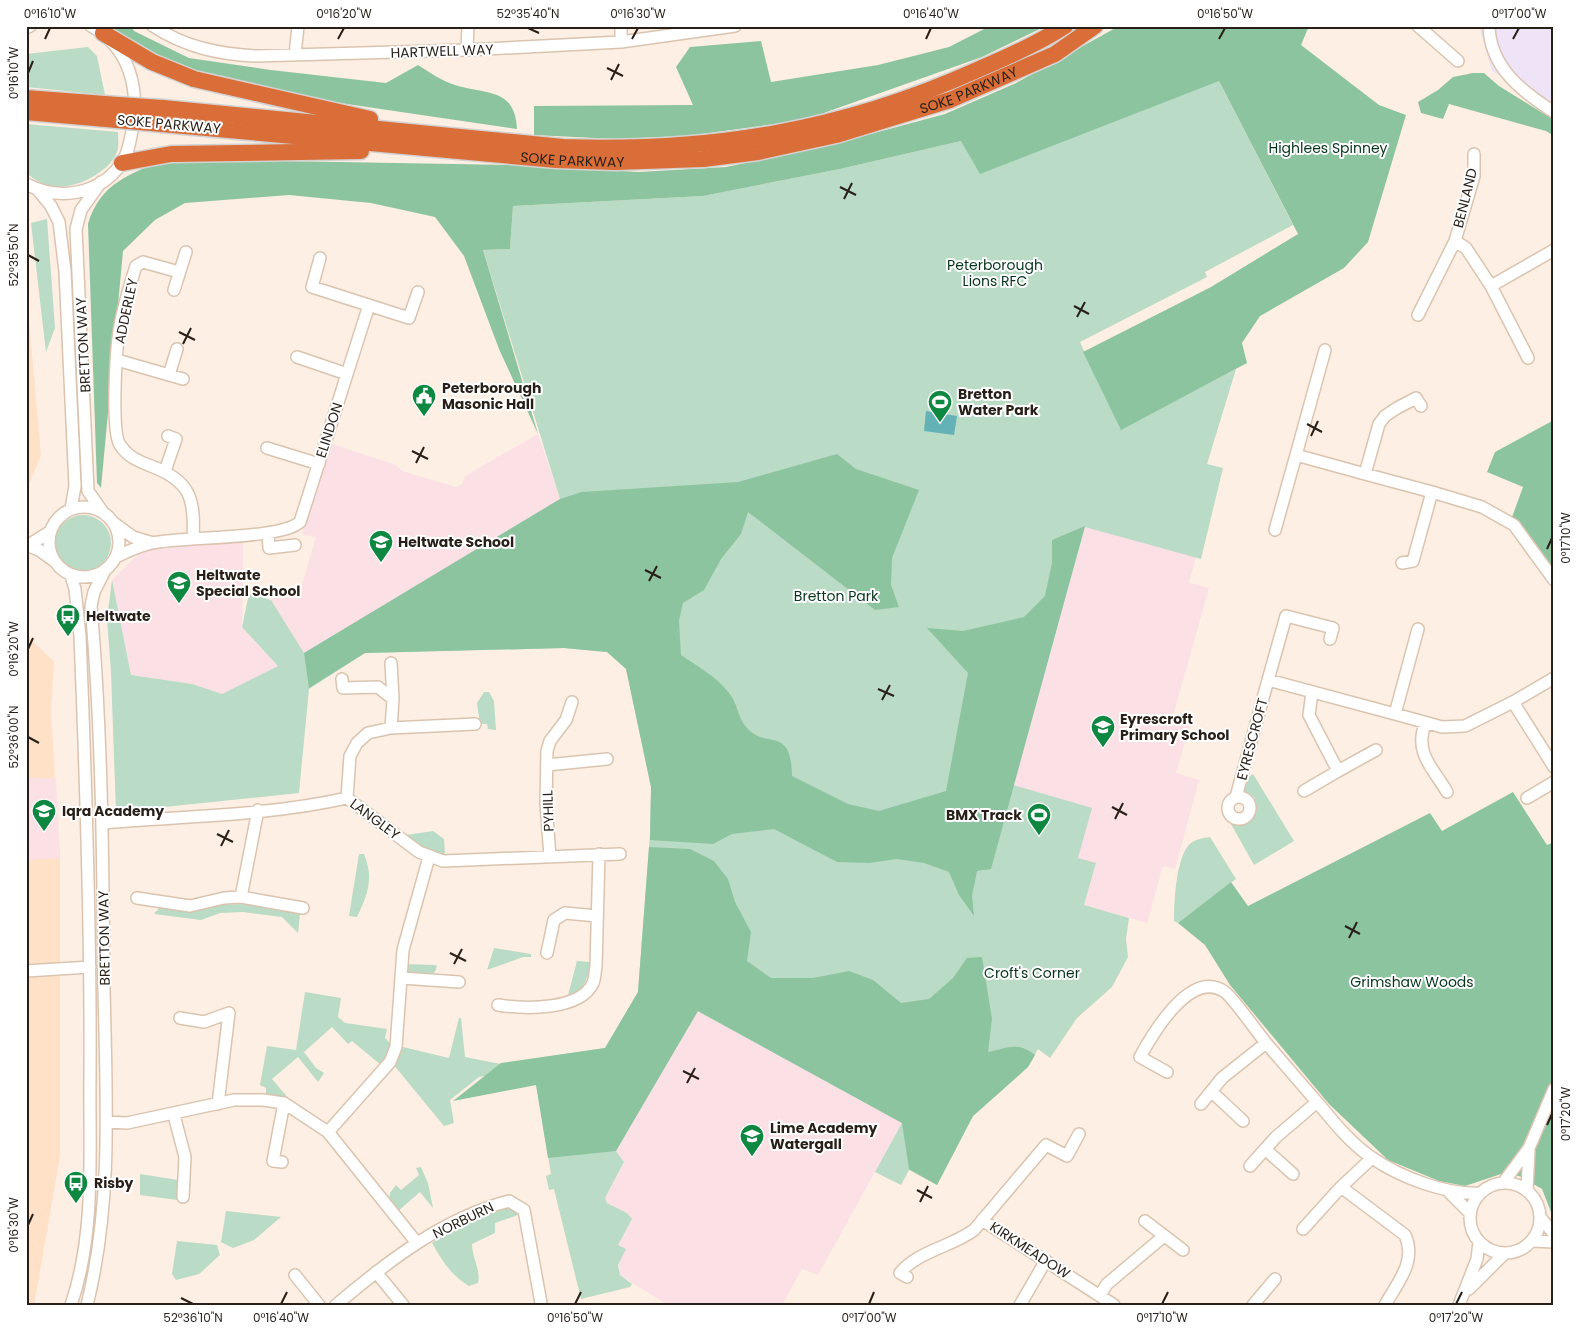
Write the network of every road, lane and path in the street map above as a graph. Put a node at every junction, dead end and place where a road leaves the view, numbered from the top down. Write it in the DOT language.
graph roads {
  1 [pos="30,26"];
  2 [pos="153,26"];
  3 [pos="298,26"];
  4 [pos="468,26"];
  5 [pos="621,26"];
  6 [pos="735,26"];
  7 [pos="1065,26"];
  8 [pos="1096,26"];
  9 [pos="1418,26"];
  10 [pos="1489,26"];
  11 [pos="26,28"];
  12 [pos="97,30"];
  13 [pos="621,42"];
  14 [pos="467,50"];
  15 [pos="295,56"];
  16 [pos="1458,61"];
  17 [pos="26,98"];
  18 [pos="26,112"];
  19 [pos="118,112"];
  20 [pos="1554,112"];
  21 [pos="162,116"];
  22 [pos="444,135"];
  23 [pos="458,150"];
  24 [pos="1474,154"];
  25 [pos="122,163"];
  26 [pos="101,182"];
  27 [pos="26,184"];
  28 [pos="38,190"];
  29 [pos="1455,241"];
  30 [pos="1554,250"];
  31 [pos="186,252"];
  32 [pos="320,258"];
  33 [pos="179,272"];
  34 [pos="1491,286"];
  35 [pos="174,290"];
  36 [pos="418,292"];
  37 [pos="369,306"];
  38 [pos="1418,315"];
  39 [pos="177,349"];
  40 [pos="1319,356"];
  41 [pos="297,357"];
  42 [pos="1528,358"];
  43 [pos="117,360"];
  44 [pos="347,374"];
  45 [pos="169,375"];
  46 [pos="183,378"];
  47 [pos="1421,406"];
  48 [pos="168,436"];
  49 [pos="267,448"];
  50 [pos="1296,455"];
  51 [pos="319,464"];
  52 [pos="165,471"];
  53 [pos="1365,474"];
  54 [pos="1432,492"];
  55 [pos="71,509"];
  56 [pos="102,511"];
  57 [pos="1273,522"];
  58 [pos="115,524"];
  59 [pos="51,531"];
  60 [pos="268,532"];
  61 [pos="193,539"];
  62 [pos="154,542"];
  63 [pos="28,545"];
  64 [pos="295,545"];
  65 [pos="116,558"];
  66 [pos="55,562"];
  67 [pos="1402,563"];
  68 [pos="104,572"];
  69 [pos="71,576"];
  70 [pos="1554,580"];
  71 [pos="1418,630"];
  72 [pos="1330,639"];
  73 [pos="391,663"];
  74 [pos="1554,678"];
  75 [pos="342,680"];
  76 [pos="1268,680"];
  77 [pos="1312,692"];
  78 [pos="393,699"];
  79 [pos="572,702"];
  80 [pos="1513,702"];
  81 [pos="1395,714"];
  82 [pos="475,724"];
  83 [pos="1425,724"];
  84 [pos="391,728"];
  85 [pos="1376,750"];
  86 [pos="607,759"];
  87 [pos="547,765"];
  88 [pos="1554,767"];
  89 [pos="1338,772"];
  90 [pos="1554,782"];
  91 [pos="1304,791"];
  92 [pos="1447,792"];
  93 [pos="1236,797"];
  94 [pos="347,798"];
  95 [pos="1527,798"];
  96 [pos="258,810"];
  97 [pos="102,823"];
  98 [pos="599,854"];
  99 [pos="620,854"];
  100 [pos="429,857"];
  101 [pos="550,857"];
  102 [pos="137,898"];
  103 [pos="241,898"];
  104 [pos="303,908"];
  105 [pos="597,916"];
  106 [pos="548,953"];
  107 [pos="90,967"];
  108 [pos="26,971"];
  109 [pos="402,978"];
  110 [pos="459,982"];
  111 [pos="498,1005"];
  112 [pos="180,1018"];
  113 [pos="1266,1043"];
  114 [pos="1167,1072"];
  115 [pos="1554,1089"];
  116 [pos="1212,1092"];
  117 [pos="1317,1102"];
  118 [pos="218,1104"];
  119 [pos="284,1104"];
  120 [pos="1201,1104"];
  121 [pos="174,1115"];
  122 [pos="1243,1121"];
  123 [pos="106,1122"];
  124 [pos="328,1132"];
  125 [pos="1079,1134"];
  126 [pos="1529,1148"];
  127 [pos="1265,1150"];
  128 [pos="1372,1158"];
  129 [pos="282,1162"];
  130 [pos="1250,1166"];
  131 [pos="1293,1174"];
  132 [pos="1504,1183"];
  133 [pos="1341,1187"];
  134 [pos="1527,1190"];
  135 [pos="1449,1192"];
  136 [pos="1480,1193"];
  137 [pos="184,1196"];
  138 [pos="1470,1213"];
  139 [pos="1540,1217"];
  140 [pos="982,1220"];
  141 [pos="1145,1221"];
  142 [pos="1302,1229"];
  143 [pos="1554,1234"];
  144 [pos="1164,1236"];
  145 [pos="1532,1241"];
  146 [pos="1479,1242"];
  147 [pos="1554,1242"];
  148 [pos="416,1243"];
  149 [pos="1183,1250"];
  150 [pos="1505,1253"];
  151 [pos="1046,1262"];
  152 [pos="376,1272"];
  153 [pos="295,1274"];
  154 [pos="902,1276"];
  155 [pos="1275,1279"];
  156 [pos="1465,1292"];
  157 [pos="1100,1295"];
  158 [pos="541,1303"];
  159 [pos="71,1305"];
  160 [pos="87,1305"];
  161 [pos="319,1305"];
  162 [pos="336,1305"];
  163 [pos="403,1305"];
  164 [pos="1020,1305"];
  165 [pos="1114,1305"];
  166 [pos="1253,1305"];
  167 [pos="1385,1305"];
  168 [pos="1459,1305"];
  1 -- 11 [label="street"];
  2 -- 15 [label="street, HARTWELL WAY"];
  3 -- 15 [label="street"];
  4 -- 14 [label="street"];
  5 -- 13 [label="street"];
  6 -- 13 [label="street, HARTWELL WAY"];
  7 -- 22 [label="highway, SOKE PARKWAY"];
  8 -- 23 [label="highway, SOKE PARKWAY"];
  9 -- 16 [label="street"];
  10 -- 20 [label="street"];
  12 -- 22 [label="highway"];
  12 -- 25 [label="street"];
  13 -- 14 [label="street, HARTWELL WAY"];
  14 -- 15 [label="street, HARTWELL WAY"];
  17 -- 19 [label="highway, SOKE PARKWAY"];
  18 -- 19 [label="highway, SOKE PARKWAY"];
  19 -- 21 [label="highway, SOKE PARKWAY, bridge"];
  21 -- 22 [label="highway, SOKE PARKWAY"];
  21 -- 23 [label="highway, SOKE PARKWAY"];
  23 -- 25 [label="highway"];
  24 -- 29 [label="street, BENLAND"];
  25 -- 26 [label="street"];
  26 -- 28 [label="street"];
  26 -- 56 [label="street, BRETTON WAY"];
  27 -- 28 [label="street"];
  28 -- 55 [label="street, BRETTON WAY"];
  29 -- 34 [label="street, BENLAND"];
  29 -- 38 [label="street, BENLAND"];
  30 -- 34 [label="street"];
  31 -- 33 [label="street"];
  32 -- 37 [label="street"];
  33 -- 35 [label="street"];
  33 -- 43 [label="street, ADDERLEY"];
  34 -- 42 [label="street, BENLAND"];
  36 -- 37 [label="street"];
  37 -- 44 [label="street, ELINDON"];
  39 -- 45 [label="street"];
  40 -- 50 [label="street"];
  41 -- 44 [label="street"];
  43 -- 45 [label="street, ADDERLEY"];
  43 -- 52 [label="street, ADDERLEY"];
  44 -- 51 [label="street, ELINDON"];
  45 -- 46 [label="street, ADDERLEY"];
  47 -- 53 [label="street"];
  48 -- 52 [label="street"];
  49 -- 51 [label="street, ELINDON"];
  50 -- 53 [label="street"];
  50 -- 57 [label="street"];
  51 -- 60 [label="street"];
  52 -- 61 [label="street, ADDERLEY"];
  53 -- 54 [label="street"];
  54 -- 67 [label="street"];
  54 -- 70 [label="street"];
  55 -- 56 [label="street"];
  55 -- 59 [label="street"];
  56 -- 58 [label="street"];
  58 -- 62 [label="street"];
  58 -- 65 [label="street"];
  59 -- 63 [label="street"];
  59 -- 66 [label="street"];
  60 -- 61 [label="street"];
  60 -- 64 [label="street"];
  61 -- 62 [label="street"];
  62 -- 65 [label="street"];
  63 -- 66 [label="street"];
  65 -- 68 [label="street"];
  66 -- 69 [label="street"];
  68 -- 69 [label="street"];
  68 -- 97 [label="street, BRETTON WAY"];
  69 -- 107 [label="street, BRETTON WAY"];
  71 -- 81 [label="street"];
  72 -- 76 [label="street, EYRESCROFT"];
  73 -- 78 [label="street"];
  74 -- 80 [label="street, EYRESCROFT"];
  75 -- 78 [label="street"];
  76 -- 77 [label="street, EYRESCROFT"];
  76 -- 93 [label="street, EYRESCROFT"];
  77 -- 81 [label="street, EYRESCROFT"];
  77 -- 89 [label="street"];
  78 -- 84 [label="street"];
  79 -- 87 [label="street, PYHILL"];
  80 -- 83 [label="street, EYRESCROFT"];
  80 -- 88 [label="street"];
  81 -- 83 [label="street, EYRESCROFT"];
  82 -- 84 [label="street"];
  83 -- 92 [label="street"];
  84 -- 94 [label="street"];
  85 -- 89 [label="street"];
  86 -- 87 [label="street"];
  87 -- 101 [label="street, PYHILL"];
  89 -- 91 [label="street"];
  90 -- 95 [label="street"];
  94 -- 96 [label="street, LANGLEY"];
  94 -- 100 [label="street, LANGLEY"];
  96 -- 97 [label="street, LANGLEY"];
  96 -- 103 [label="street"];
  97 -- 123 [label="street, BRETTON WAY"];
  98 -- 99 [label="street, LANGLEY"];
  98 -- 101 [label="street, LANGLEY"];
  98 -- 105 [label="street"];
  100 -- 101 [label="street, LANGLEY"];
  100 -- 109 [label="street"];
  102 -- 103 [label="street"];
  103 -- 104 [label="street"];
  105 -- 106 [label="street"];
  105 -- 111 [label="street"];
  107 -- 108 [label="street"];
  107 -- 159 [label="street, BRETTON WAY"];
  109 -- 110 [label="street"];
  109 -- 124 [label="street"];
  112 -- 118 [label="street"];
  113 -- 114 [label="street"];
  113 -- 116 [label="street"];
  113 -- 117 [label="street"];
  115 -- 126 [label="street"];
  116 -- 120 [label="street"];
  116 -- 122 [label="street"];
  117 -- 127 [label="street"];
  117 -- 128 [label="street"];
  118 -- 119 [label="street"];
  118 -- 121 [label="street"];
  119 -- 124 [label="street"];
  119 -- 129 [label="street"];
  121 -- 123 [label="street"];
  121 -- 137 [label="street"];
  123 -- 160 [label="street, BRETTON WAY"];
  124 -- 148 [label="street"];
  125 -- 140 [label="street, KIRKMEADOW"];
  126 -- 132 [label="street"];
  126 -- 134 [label="street"];
  127 -- 130 [label="street"];
  127 -- 131 [label="street"];
  128 -- 133 [label="street"];
  128 -- 135 [label="street"];
  132 -- 134 [label="street"];
  132 -- 136 [label="street"];
  133 -- 142 [label="street"];
  133 -- 167 [label="street"];
  134 -- 139 [label="street"];
  135 -- 136 [label="street"];
  135 -- 138 [label="street"];
  136 -- 138 [label="street"];
  138 -- 146 [label="street"];
  139 -- 143 [label="street"];
  139 -- 145 [label="street"];
  140 -- 151 [label="street, KIRKMEADOW"];
  140 -- 154 [label="street"];
  141 -- 144 [label="street"];
  144 -- 149 [label="street"];
  144 -- 157 [label="street"];
  145 -- 147 [label="street"];
  145 -- 150 [label="street"];
  146 -- 150 [label="street"];
  146 -- 156 [label="street"];
  148 -- 152 [label="street, NORBURN"];
  148 -- 158 [label="street, NORBURN"];
  150 -- 156 [label="street"];
  151 -- 157 [label="street, KIRKMEADOW"];
  151 -- 164 [label="street"];
  152 -- 162 [label="street, NORBURN"];
  152 -- 163 [label="street"];
  153 -- 161 [label="street"];
  155 -- 166 [label="street"];
  156 -- 168 [label="street"];
  157 -- 165 [label="street, KIRKMEADOW"];
}
